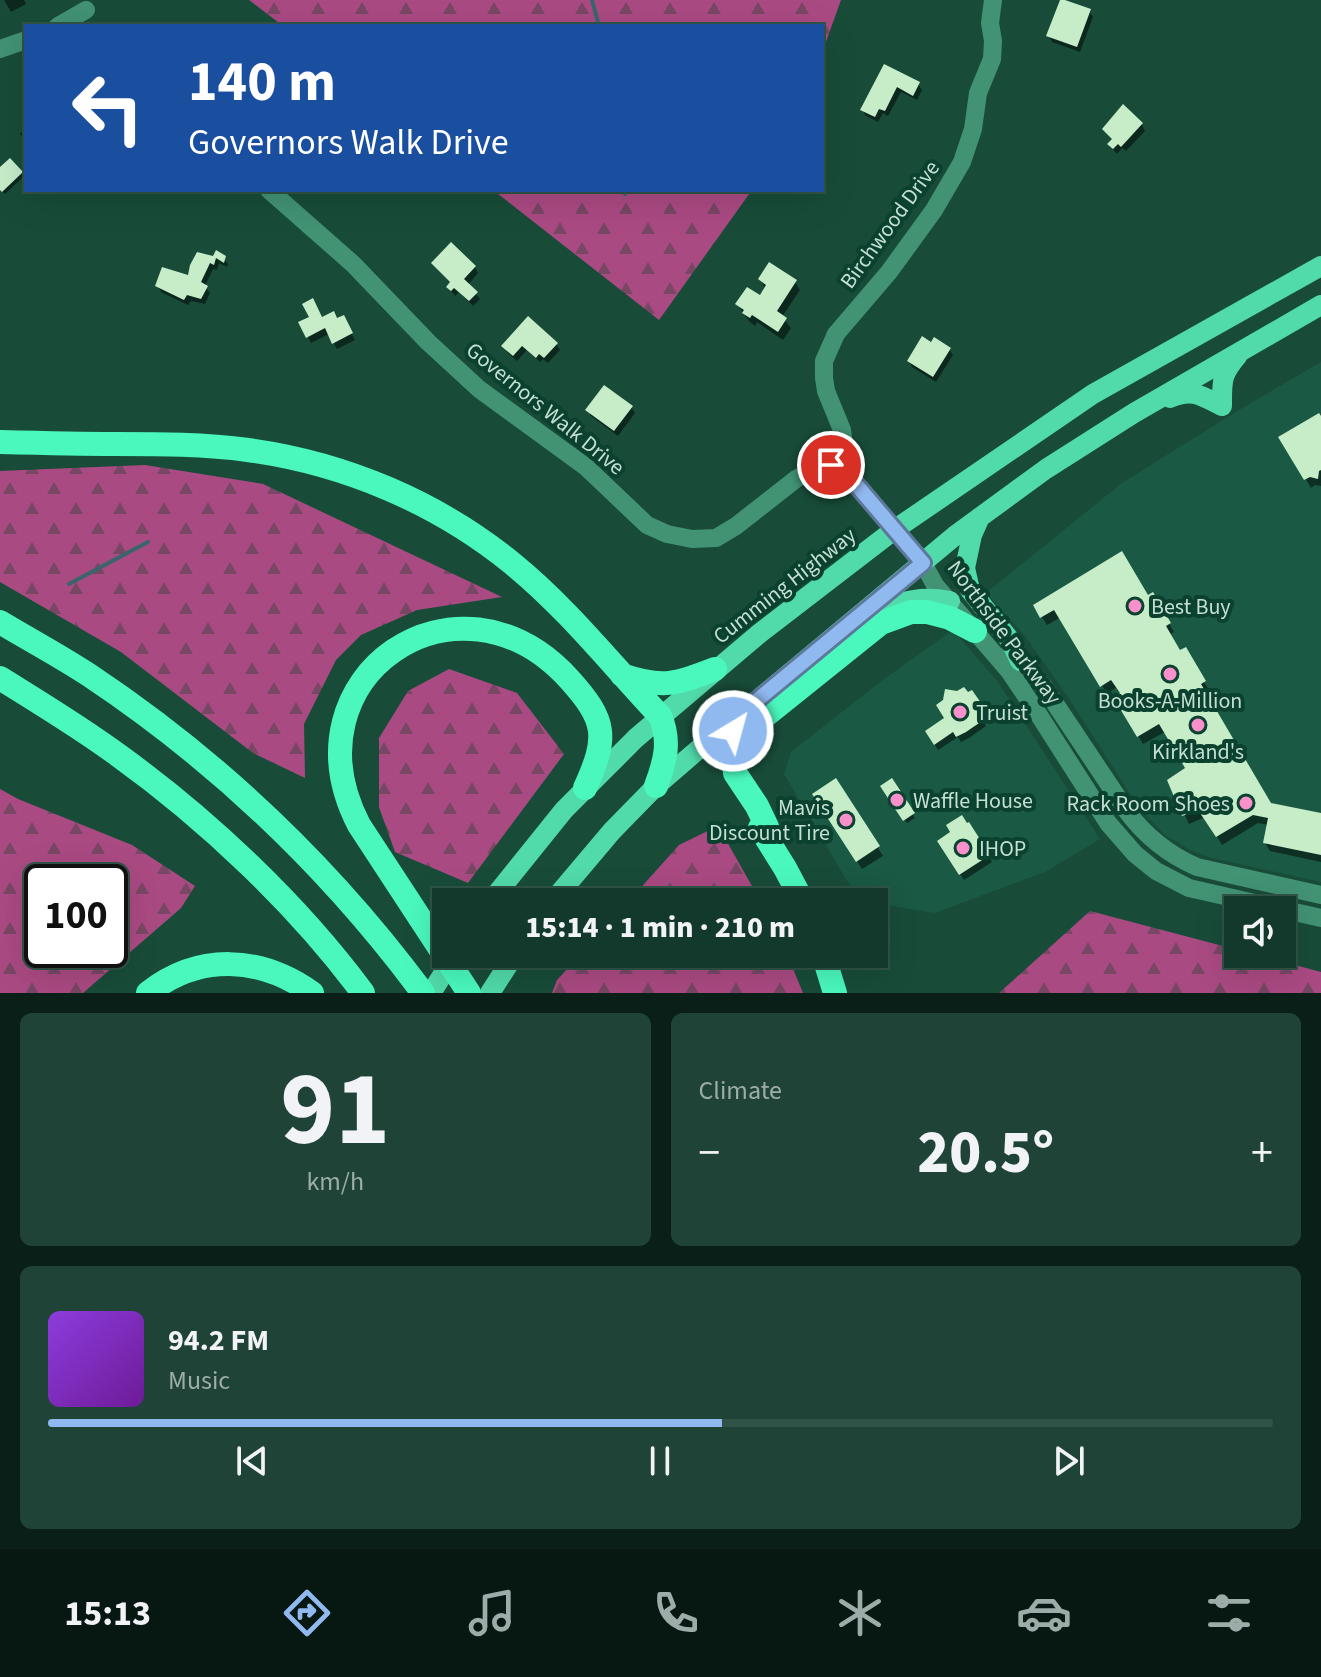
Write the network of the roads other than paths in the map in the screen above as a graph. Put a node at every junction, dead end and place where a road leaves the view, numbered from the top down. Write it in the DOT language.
graph roads {
  1 [pos="993,0"];
  2 [pos="84,5"];
  3 [pos="60,24"];
  4 [pos="97,24"];
  5 [pos="24,41"];
  6 [pos="0,49"];
  7 [pos="271,192"];
  8 [pos="1321,266"];
  9 [pos="1321,305"];
  10 [pos="1241,352"];
  11 [pos="1134,413"];
  12 [pos="0,442"];
  13 [pos="841,468"];
  14 [pos="980,517"];
  15 [pos="894,530"];
  16 [pos="923,563"];
  17 [pos="950,601"];
  18 [pos="864,611"];
  19 [pos="0,622"];
  20 [pos="975,631"];
  21 [pos="1020,661"];
  22 [pos="715,669"];
  23 [pos="622,675"];
  24 [pos="0,678"];
  25 [pos="744,711"];
  26 [pos="660,716"];
  27 [pos="656,786"];
  28 [pos="585,788"];
  29 [pos="769,841"];
  30 [pos="501,888"];
  31 [pos="564,888"];
  32 [pos="795,888"];
  33 [pos="1321,895"];
  34 [pos="1321,918"];
  35 [pos="447,968"];
  36 [pos="506,968"];
  37 [pos="827,968"];
  38 [pos="148,993"];
  39 [pos="312,993"];
  40 [pos="363,993"];
  41 [pos="423,993"];
  42 [pos="431,993"];
  43 [pos="469,993"];
  44 [pos="490,993"];
  45 [pos="835,993"];
  1 -- 13 [label="street, Birchwood Drive"];
  2 -- 3 [label="street"];
  2 -- 4 [label="street"];
  5 -- 6 [label="street"];
  7 -- 13 [label="street, Governors Walk Drive"];
  8 -- 15 [label="main road, Cumming Highway"];
  9 -- 10 [label="main road"];
  10 -- 11 [label="main road"];
  10 -- 11 [label="main road"];
  11 -- 14 [label="main road"];
  12 -- 23 [label="highway"];
  13 -- 15 [label="street"];
  14 -- 16 [label="main road"];
  14 -- 21 [label="main road"];
  15 -- 16 [label="street"];
  15 -- 22 [label="main road, Cumming Highway"];
  16 -- 17 [label="street, Northside Parkway"];
  16 -- 18 [label="main road"];
  16 -- 21 [label="street, Northside Parkway"];
  17 -- 18 [label="main road"];
  17 -- 20 [label="street, Northside Parkway"];
  18 -- 25 [label="main road"];
  19 -- 41 [label="highway"];
  20 -- 29 [label="highway"];
  20 -- 34 [label="street, Northside Parkway"];
  21 -- 33 [label="street, Northside Parkway"];
  22 -- 23 [label="highway"];
  22 -- 26 [label="main road, Cumming Highway"];
  23 -- 26 [label="highway"];
  24 -- 40 [label="highway"];
  25 -- 27 [label="main road"];
  25 -- 29 [label="highway"];
  26 -- 27 [label="highway"];
  26 -- 28 [label="main road, Cumming Highway"];
  27 -- 31 [label="main road"];
  28 -- 30 [label="main road, Cumming Highway"];
  28 -- 43 [label="highway"];
  29 -- 32 [label="highway"];
  35 -- 42 [label="main road"];
  36 -- 44 [label="main road"];
  37 -- 45 [label="highway"];
  38 -- 39 [label="highway"];
}
